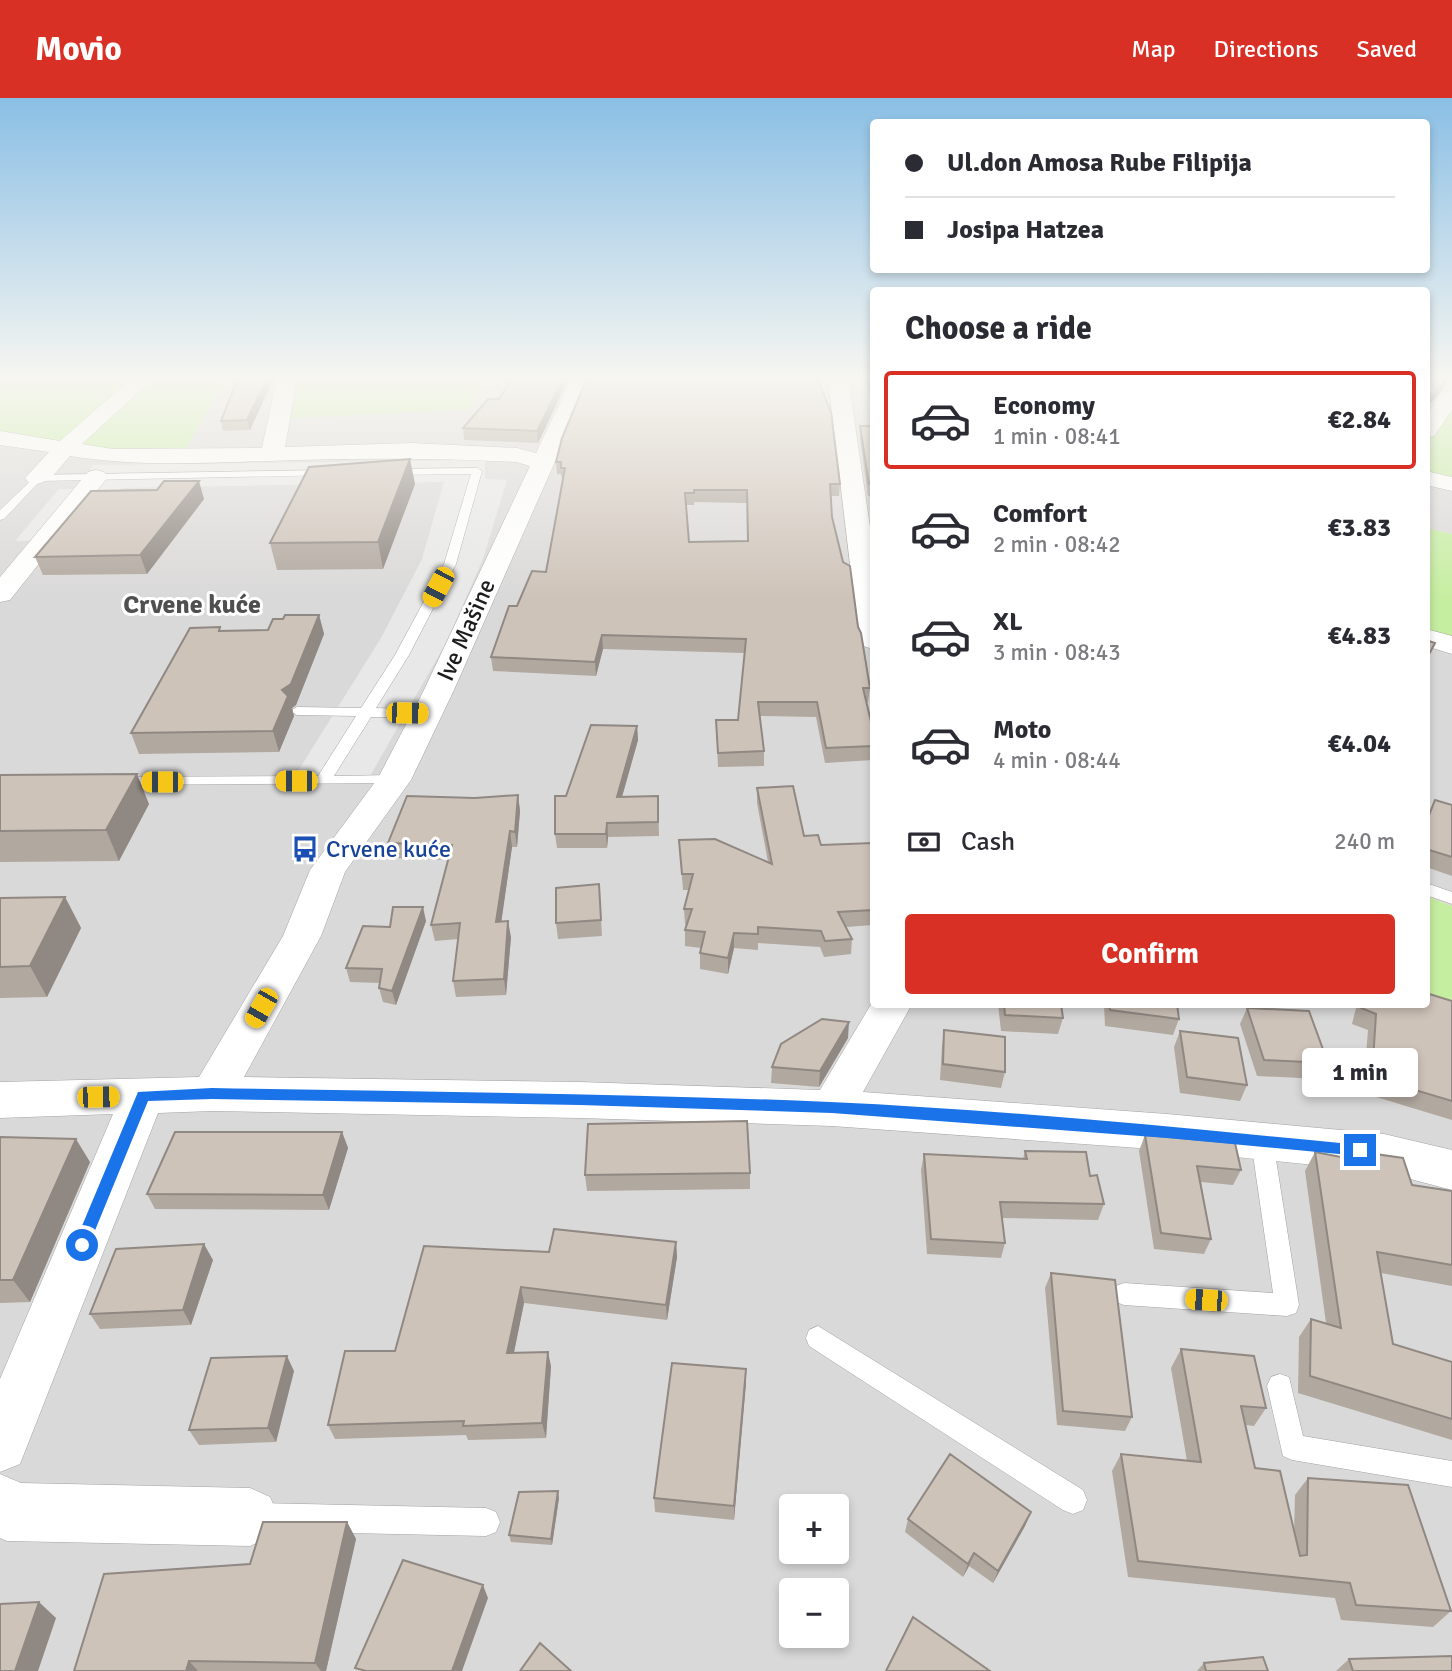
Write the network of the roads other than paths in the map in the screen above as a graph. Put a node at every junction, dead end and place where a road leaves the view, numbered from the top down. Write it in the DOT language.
graph roads {
  1 [pos="62,451"];
  2 [pos="81,451"];
  3 [pos="273,451"];
  4 [pos="373,451"];
  5 [pos="442,451"];
  6 [pos="548,451"];
  7 [pos="848,451"];
  8 [pos="272,455"];
  9 [pos="542,462"];
  10 [pos="382,472"];
  11 [pos="341,473"];
  12 [pos="96,477"];
  13 [pos="37,478"];
  14 [pos="1430,479"];
  15 [pos="1452,484"];
  16 [pos="0,517"];
  17 [pos="0,594"];
  18 [pos="870,618"];
  19 [pos="1430,638"];
  20 [pos="1452,645"];
  21 [pos="297,711"];
  22 [pos="366,712"];
  23 [pos="428,714"];
  24 [pos="394,780"];
  25 [pos="323,781"];
  26 [pos="94,783"];
  27 [pos="1430,890"];
  28 [pos="1452,898"];
  29 [pos="890,1008"];
  30 [pos="212,1094"];
  31 [pos="143,1096"];
  32 [pos="0,1100"];
  33 [pos="832,1108"];
  34 [pos="1262,1141"];
  35 [pos="1452,1170"];
  36 [pos="1124,1294"];
  37 [pos="818,1338"];
  38 [pos="1280,1386"];
  39 [pos="0,1444"];
  40 [pos="1452,1474"];
  41 [pos="1073,1500"];
  42 [pos="0,1503"];
  43 [pos="250,1517"];
  44 [pos="486,1522"];
  1 -- 13 [label="street"];
  2 -- 8 [label="street"];
  3 -- 8 [label="street"];
  4 -- 8 [label="street"];
  5 -- 9 [label="street"];
  6 -- 9 [label="street, Ive Mašine"];
  7 -- 18 [label="street"];
  9 -- 23 [label="street, Ive Mašine"];
  10 -- 22 [label="lane"];
  11 -- 12 [label="lane"];
  12 -- 13 [label="lane"];
  12 -- 17 [label="street"];
  13 -- 16 [label="lane"];
  14 -- 15 [label="street"];
  19 -- 20 [label="street"];
  21 -- 22 [label="lane"];
  22 -- 23 [label="lane"];
  22 -- 25 [label="lane"];
  23 -- 24 [label="street, Ive Mašine"];
  24 -- 25 [label="lane"];
  24 -- 30 [label="street, Ive Mašine"];
  25 -- 26 [label="lane"];
  27 -- 28 [label="lane"];
  29 -- 33 [label="street"];
  30 -- 31 [label="street"];
  30 -- 33 [label="street"];
  31 -- 32 [label="street"];
  31 -- 39 [label="street"];
  33 -- 34 [label="street"];
  34 -- 35 [label="street"];
  34 -- 36 [label="lane"];
  37 -- 41 [label="lane"];
  38 -- 40 [label="lane"];
  42 -- 43 [label="street"];
  43 -- 44 [label="lane"];
}
